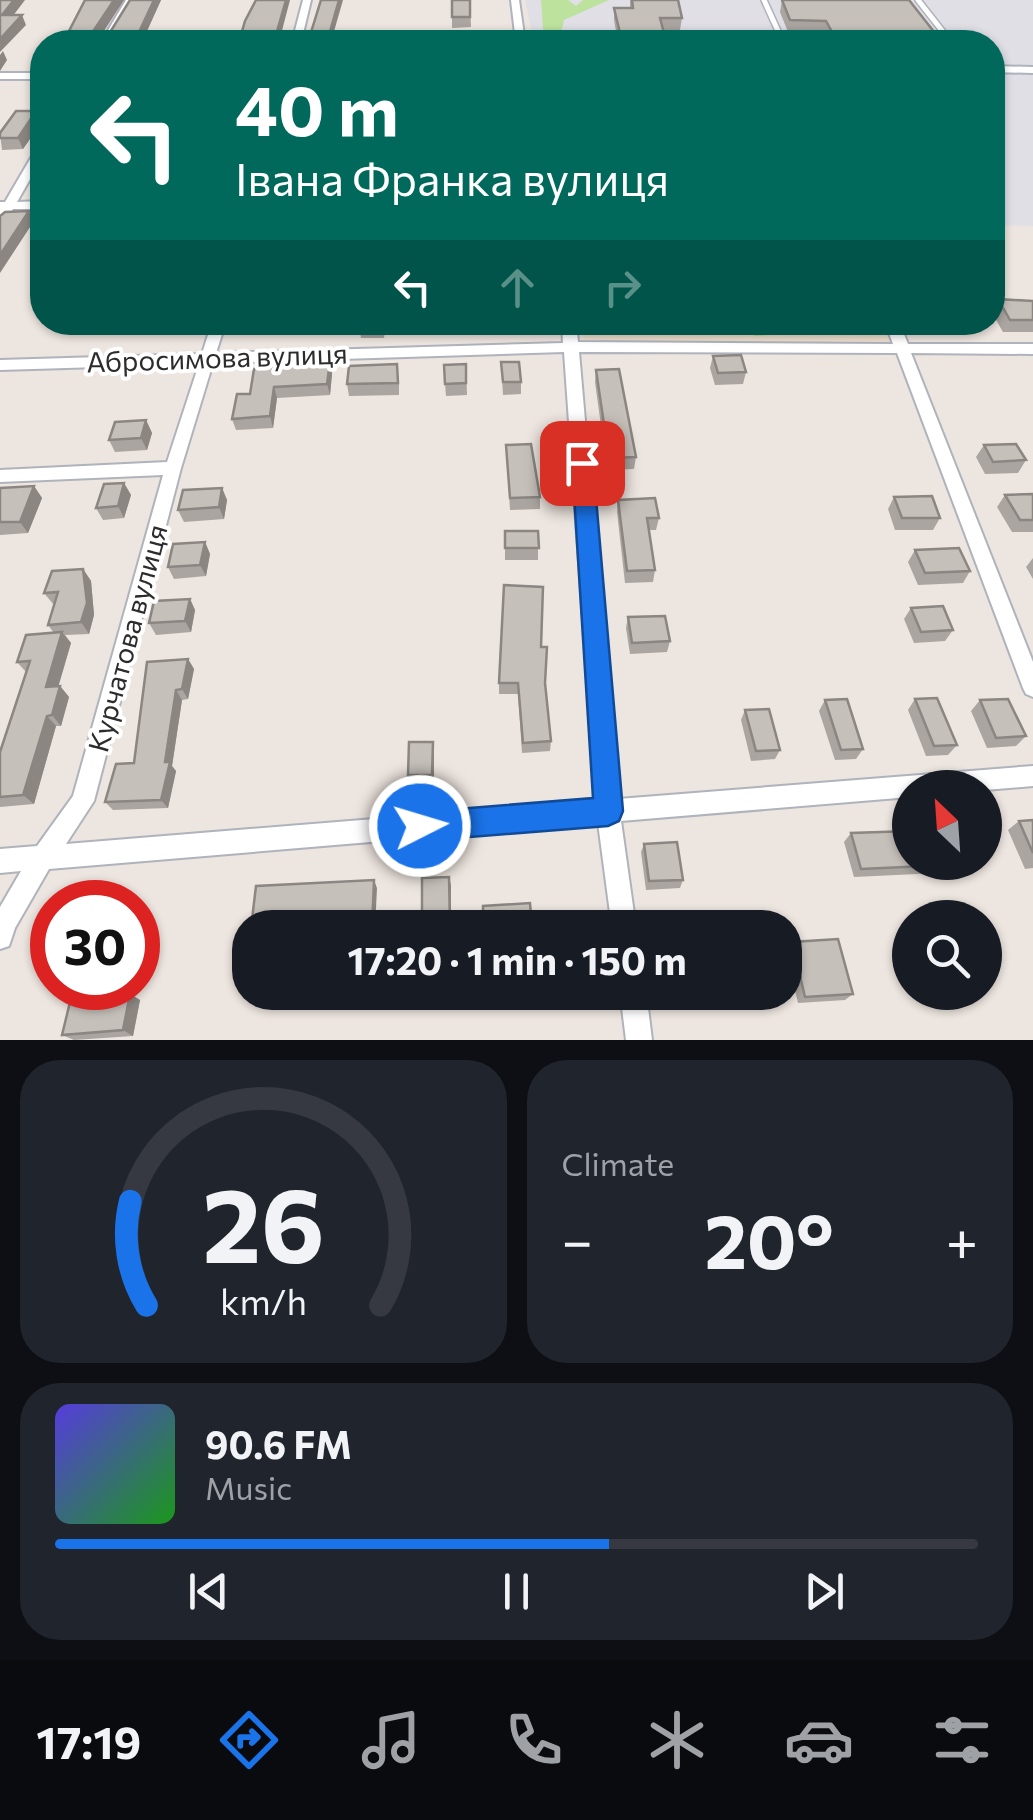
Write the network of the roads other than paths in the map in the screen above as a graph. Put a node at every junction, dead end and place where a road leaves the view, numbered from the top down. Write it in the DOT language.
graph roads {
  1 [pos="130,0"];
  2 [pos="307,0"];
  3 [pos="515,0"];
  4 [pos="764,0"];
  5 [pos="918,0"];
  6 [pos="112,30"];
  7 [pos="299,30"];
  8 [pos="520,30"];
  9 [pos="778,30"];
  10 [pos="942,30"];
  11 [pos="1005,69"];
  12 [pos="1033,70"];
  13 [pos="0,76"];
  14 [pos="30,76"];
  15 [pos="30,167"];
  16 [pos="30,205"];
  17 [pos="5,206"];
  18 [pos="0,221"];
  19 [pos="216,335"];
  20 [pos="572,335"];
  21 [pos="896,335"];
  22 [pos="574,347"];
  23 [pos="900,347"];
  24 [pos="1033,350"];
  25 [pos="210,356"];
  26 [pos="0,365"];
  27 [pos="173,468"];
  28 [pos="0,476"];
  29 [pos="1033,688"];
  30 [pos="1033,776"];
  31 [pos="608,811"];
  32 [pos="43,857"];
  33 [pos="0,861"];
  34 [pos="622,910"];
  35 [pos="0,937"];
  36 [pos="635,1010"];
  37 [pos="639,1040"];
  1 -- 6 [label="street"];
  2 -- 7 [label="street"];
  3 -- 8 [label="street"];
  4 -- 9 [label="lane"];
  5 -- 10 [label="lane"];
  11 -- 12 [label="street"];
  13 -- 14 [label="street"];
  15 -- 17 [label="street"];
  16 -- 17 [label="street"];
  17 -- 18 [label="street"];
  19 -- 25 [label="street, Курчатова вулиця"];
  20 -- 22 [label="street"];
  21 -- 23 [label="street"];
  22 -- 23 [label="street, Абросимова вулиця"];
  22 -- 25 [label="street, Абросимова вулиця"];
  22 -- 31 [label="street"];
  23 -- 24 [label="street, Абросимова вулиця"];
  23 -- 29 [label="street"];
  25 -- 26 [label="street, Абросимова вулиця"];
  25 -- 27 [label="street, Курчатова вулиця"];
  27 -- 28 [label="street"];
  27 -- 32 [label="street, Курчатова вулиця"];
  30 -- 31 [label="street"];
  31 -- 32 [label="street"];
  31 -- 34 [label="street"];
  32 -- 33 [label="street"];
  32 -- 35 [label="street, Курчатова вулиця"];
  36 -- 37 [label="street"];
}
